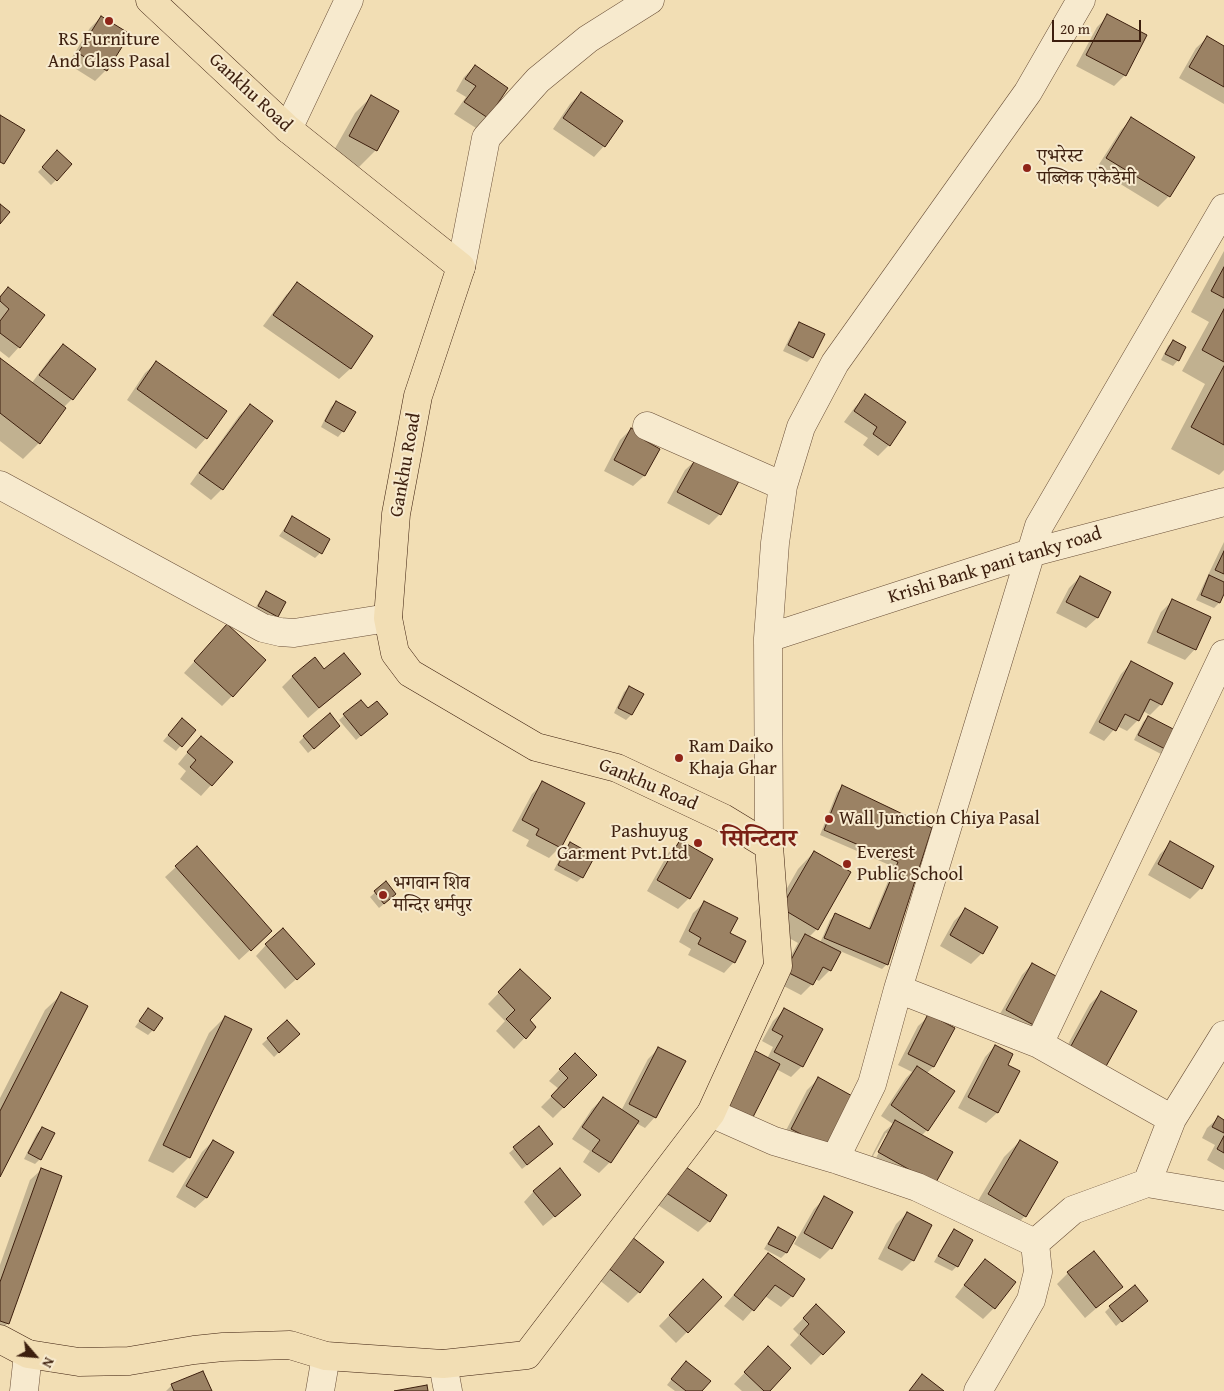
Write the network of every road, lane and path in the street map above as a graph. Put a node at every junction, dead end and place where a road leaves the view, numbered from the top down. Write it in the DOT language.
graph roads {
  1 [pos="150,0"];
  2 [pos="350,0"];
  3 [pos="650,0"];
  4 [pos="1081,0"];
  5 [pos="288,129"];
  6 [pos="1224,208"];
  7 [pos="461,267"];
  8 [pos="647,426"];
  9 [pos="0,485"];
  10 [pos="784,486"];
  11 [pos="1224,502"];
  12 [pos="1030,553"];
  13 [pos="388,618"];
  14 [pos="768,638"];
  15 [pos="1224,654"];
  16 [pos="769,846"];
  17 [pos="898,989"];
  18 [pos="1224,1035"];
  19 [pos="1039,1044"];
  20 [pos="711,1112"];
  21 [pos="1172,1119"];
  22 [pos="835,1159"];
  23 [pos="1147,1184"];
  24 [pos="1224,1196"];
  25 [pos="1035,1243"];
  26 [pos="0,1339"];
  27 [pos="28,1354"];
  28 [pos="326,1356"];
  29 [pos="444,1364"];
  30 [pos="24,1391"];
  31 [pos="320,1391"];
  32 [pos="448,1391"];
  33 [pos="978,1391"];
  1 -- 5 [label="main road, Gankhu Road"];
  2 -- 5 [label="street"];
  3 -- 7 [label="street"];
  4 -- 10 [label="street"];
  5 -- 7 [label="main road, Gankhu Road"];
  6 -- 12 [label="street"];
  7 -- 13 [label="main road, Gankhu Road"];
  8 -- 10 [label="street"];
  9 -- 13 [label="street"];
  10 -- 14 [label="street"];
  11 -- 12 [label="street, Krishi Bank pani tanky road"];
  12 -- 14 [label="street, Krishi Bank pani tanky road"];
  12 -- 17 [label="street"];
  13 -- 16 [label="main road, Gankhu Road"];
  14 -- 16 [label="street"];
  15 -- 19 [label="street"];
  16 -- 20 [label="main road"];
  17 -- 19 [label="street"];
  17 -- 22 [label="street"];
  18 -- 21 [label="street"];
  19 -- 21 [label="street"];
  20 -- 22 [label="street"];
  20 -- 29 [label="main road"];
  21 -- 23 [label="street"];
  22 -- 25 [label="street"];
  23 -- 24 [label="street"];
  23 -- 25 [label="street"];
  25 -- 33 [label="street"];
  26 -- 27 [label="main road"];
  27 -- 28 [label="main road"];
  27 -- 30 [label="street"];
  28 -- 29 [label="main road"];
  28 -- 31 [label="street"];
  29 -- 32 [label="street"];
}
